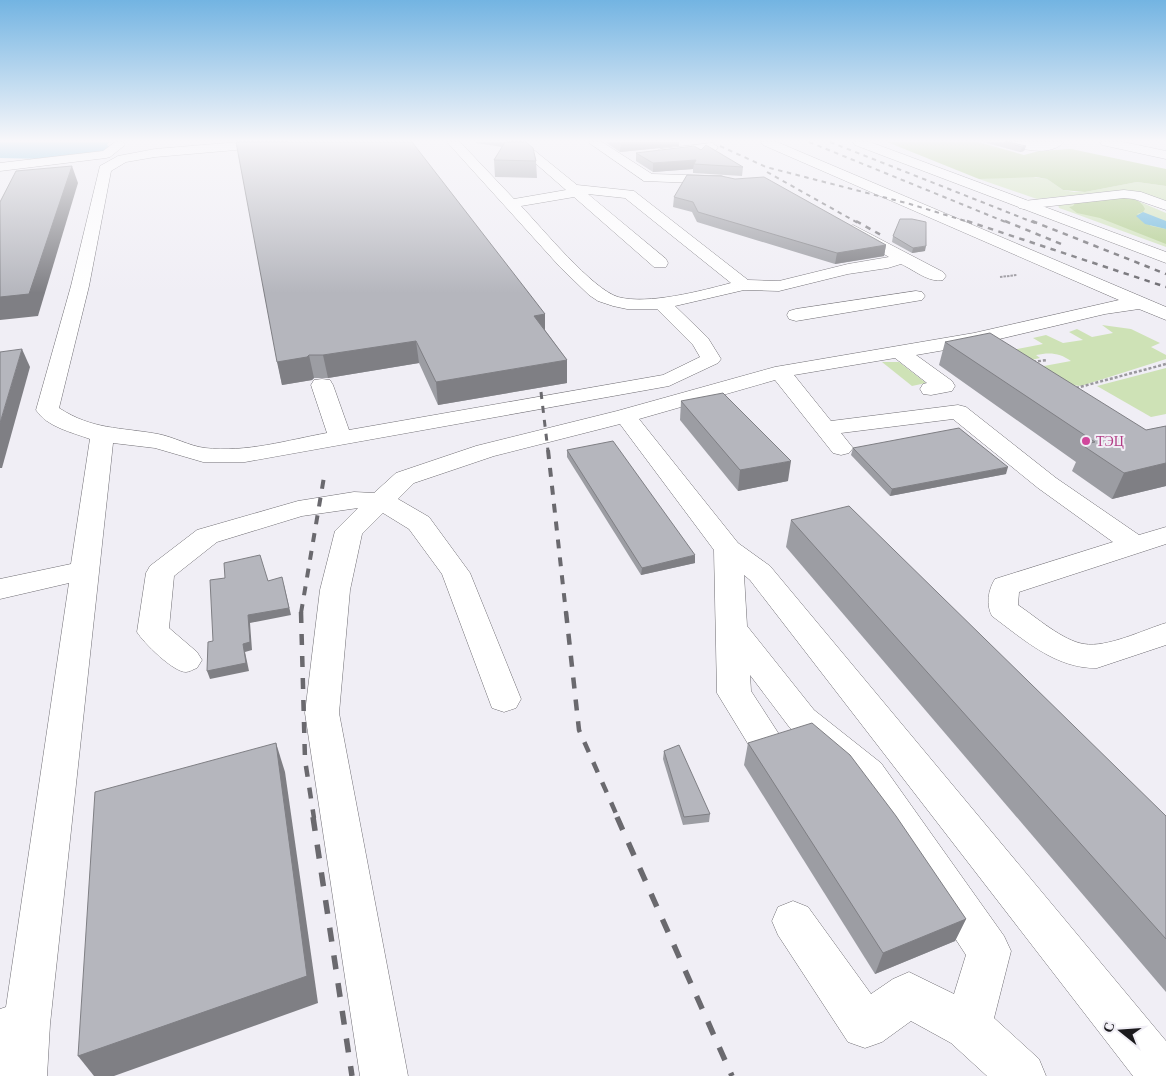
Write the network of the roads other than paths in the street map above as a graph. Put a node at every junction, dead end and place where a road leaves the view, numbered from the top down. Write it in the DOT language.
graph roads {
  1 [pos="100,192"];
  2 [pos="501,192"];
  3 [pos="569,192"];
  4 [pos="576,192"];
  5 [pos="597,192"];
  6 [pos="884,192"];
  7 [pos="991,192"];
  8 [pos="512,204"];
  9 [pos="1024,205"];
  10 [pos="1166,206"];
  11 [pos="838,221"];
  12 [pos="896,254"];
  13 [pos="1034,257"];
  14 [pos="1166,258"];
  15 [pos="660,262"];
  16 [pos="937,276"];
  17 [pos="794,282"];
  18 [pos="744,285"];
  19 [pos="916,296"];
  20 [pos="660,302"];
  21 [pos="1141,303"];
  22 [pos="1105,308"];
  23 [pos="834,309"];
  24 [pos="1166,314"];
  25 [pos="796,315"];
  26 [pos="974,339"];
  27 [pos="899,351"];
  28 [pos="1015,366"];
  29 [pos="782,371"];
  30 [pos="322,385"];
  31 [pos="931,389"];
  32 [pos="625,416"];
  33 [pos="827,428"];
  34 [pos="102,435"];
  35 [pos="340,438"];
  36 [pos="841,448"];
  37 [pos="382,501"];
  38 [pos="1166,535"];
  39 [pos="1135,545"];
  40 [pos="728,549"];
  41 [pos="84,570"];
  42 [pos="0,589"];
  43 [pos="732,629"];
  44 [pos="1166,634"];
  45 [pos="186,660"];
  46 [pos="504,700"];
  47 [pos="766,742"];
  48 [pos="793,921"];
  49 [pos="968,1026"];
  50 [pos="13,1029"];
  51 [pos="23,1076"];
  52 [pos="384,1076"];
  53 [pos="1022,1076"];
  54 [pos="1164,1076"];
  1 -- 34 [label="street"];
  2 -- 8 [label="street"];
  3 -- 8 [label="street"];
  4 -- 15 [label="street"];
  5 -- 18 [label="street"];
  6 -- 13 [label="street"];
  7 -- 9 [label="street"];
  8 -- 20 [label="street"];
  9 -- 10 [label="street"];
  9 -- 14 [label="street"];
  11 -- 12 [label="street"];
  12 -- 16 [label="street"];
  12 -- 17 [label="street"];
  13 -- 21 [label="street"];
  13 -- 22 [label="street"];
  17 -- 18 [label="street"];
  17 -- 23 [label="street"];
  18 -- 20 [label="street"];
  19 -- 23 [label="street"];
  20 -- 35 [label="street"];
  21 -- 22 [label="street"];
  21 -- 24 [label="street"];
  22 -- 26 [label="street"];
  23 -- 25 [label="street"];
  26 -- 27 [label="street"];
  26 -- 28 [label="street"];
  27 -- 29 [label="street"];
  27 -- 31 [label="street"];
  29 -- 32 [label="street"];
  29 -- 33 [label="street"];
  30 -- 35 [label="street"];
  32 -- 37 [label="street"];
  32 -- 40 [label="street"];
  33 -- 36 [label="street"];
  33 -- 39 [label="street"];
  34 -- 35 [label="street"];
  34 -- 41 [label="street"];
  37 -- 45 [label="street"];
  37 -- 46 [label="street"];
  37 -- 52 [label="street"];
  38 -- 39 [label="street"];
  39 -- 44 [label="street"];
  40 -- 43 [label="street"];
  40 -- 54 [label="street"];
  41 -- 42 [label="street"];
  41 -- 50 [label="street"];
  43 -- 47 [label="street"];
  43 -- 49 [label="street"];
  48 -- 49 [label="street"];
  49 -- 53 [label="street"];
  50 -- 51 [label="street"];
}
